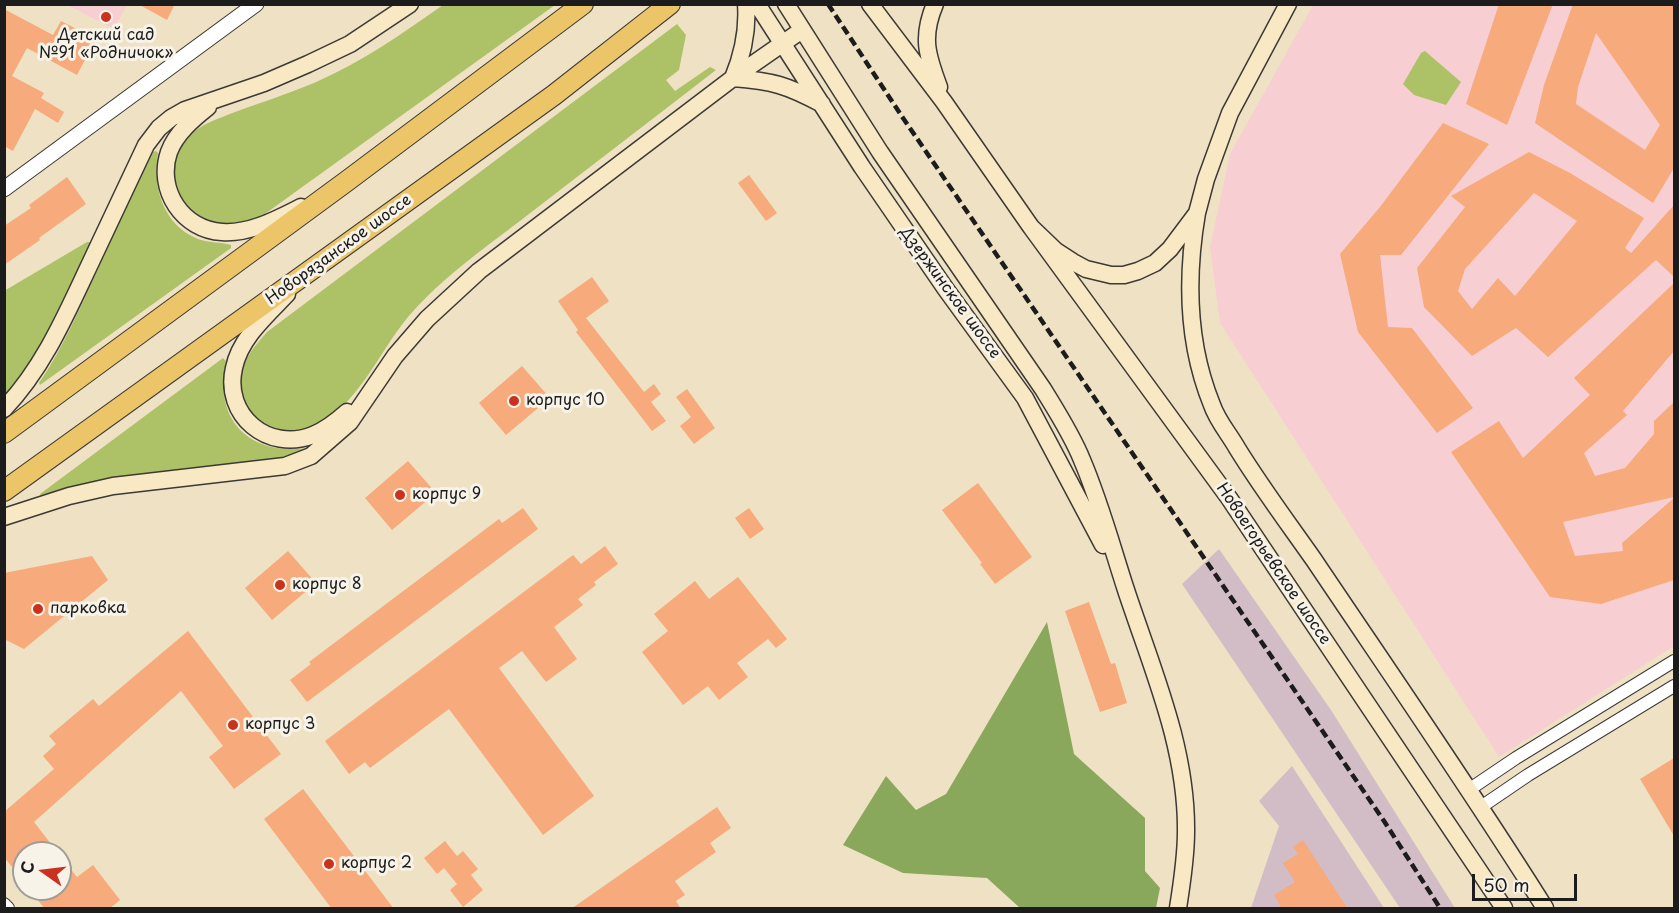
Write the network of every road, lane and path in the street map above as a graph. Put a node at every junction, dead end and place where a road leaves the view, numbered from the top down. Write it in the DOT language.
graph roads {
  1 [pos="256,4"];
  2 [pos="410,4"];
  3 [pos="583,4"];
  4 [pos="670,4"];
  5 [pos="746,4"];
  6 [pos="758,4"];
  7 [pos="786,4"];
  8 [pos="870,4"];
  9 [pos="935,4"];
  10 [pos="1288,4"];
  11 [pos="802,30"];
  12 [pos="784,43"];
  13 [pos="733,78"];
  14 [pos="218,99"];
  15 [pos="944,102"];
  16 [pos="823,104"];
  17 [pos="347,182"];
  18 [pos="4,189"];
  19 [pos="1197,213"];
  20 [pos="1031,227"];
  21 [pos="306,273"];
  22 [pos="1018,352"];
  23 [pos="1001,364"];
  24 [pos="373,390"];
  25 [pos="4,409"];
  26 [pos="4,433"];
  27 [pos="4,491"];
  28 [pos="4,517"];
  29 [pos="1126,592"];
  30 [pos="1674,661"];
  31 [pos="1674,686"];
  32 [pos="1470,789"];
  33 [pos="1481,807"];
  34 [pos="4,904"];
  35 [pos="8,909"];
  36 [pos="1178,909"];
  37 [pos="1504,909"];
  38 [pos="1545,909"];
  1 -- 18 [label="street"];
  2 -- 14 [label="main road"];
  3 -- 17 [label="highway"];
  4 -- 21 [label="highway, Новорязанское шоссе"];
  5 -- 13 [label="main road"];
  6 -- 12 [label="main road, Дзержинское шоссе"];
  7 -- 11 [label="main road, Дзержинское шоссе"];
  8 -- 15 [label="main road"];
  9 -- 15 [label="main road"];
  10 -- 19 [label="main road, Новоегорьевское шоссе"];
  11 -- 12 [label="main road"];
  11 -- 22 [label="main road, Дзержинское шоссе"];
  12 -- 13 [label="main road"];
  12 -- 16 [label="main road, Дзержинское шоссе"];
  13 -- 16 [label="main road"];
  13 -- 24 [label="main road"];
  14 -- 17 [label="main road"];
  14 -- 25 [label="main road"];
  15 -- 20 [label="main road"];
  16 -- 23 [label="main road, Дзержинское шоссе"];
  17 -- 26 [label="highway"];
  19 -- 20 [label="main road"];
  19 -- 32 [label="main road, Новоегорьевское шоссе"];
  20 -- 37 [label="main road, Новоегорьевское шоссе"];
  21 -- 24 [label="main road"];
  21 -- 27 [label="highway, Новорязанское шоссе"];
  22 -- 23 [label="main road"];
  22 -- 29 [label="main road, Дзержинское шоссе"];
  23 -- 29 [label="main road, Дзержинское шоссе"];
  24 -- 28 [label="main road"];
  29 -- 36 [label="main road, Дзержинское шоссе"];
  30 -- 32 [label="street"];
  31 -- 33 [label="street"];
  32 -- 33 [label="main road, Новоегорьевское шоссе"];
  33 -- 38 [label="main road, Новоегорьевское шоссе"];
  34 -- 35 [label="street"];
}
